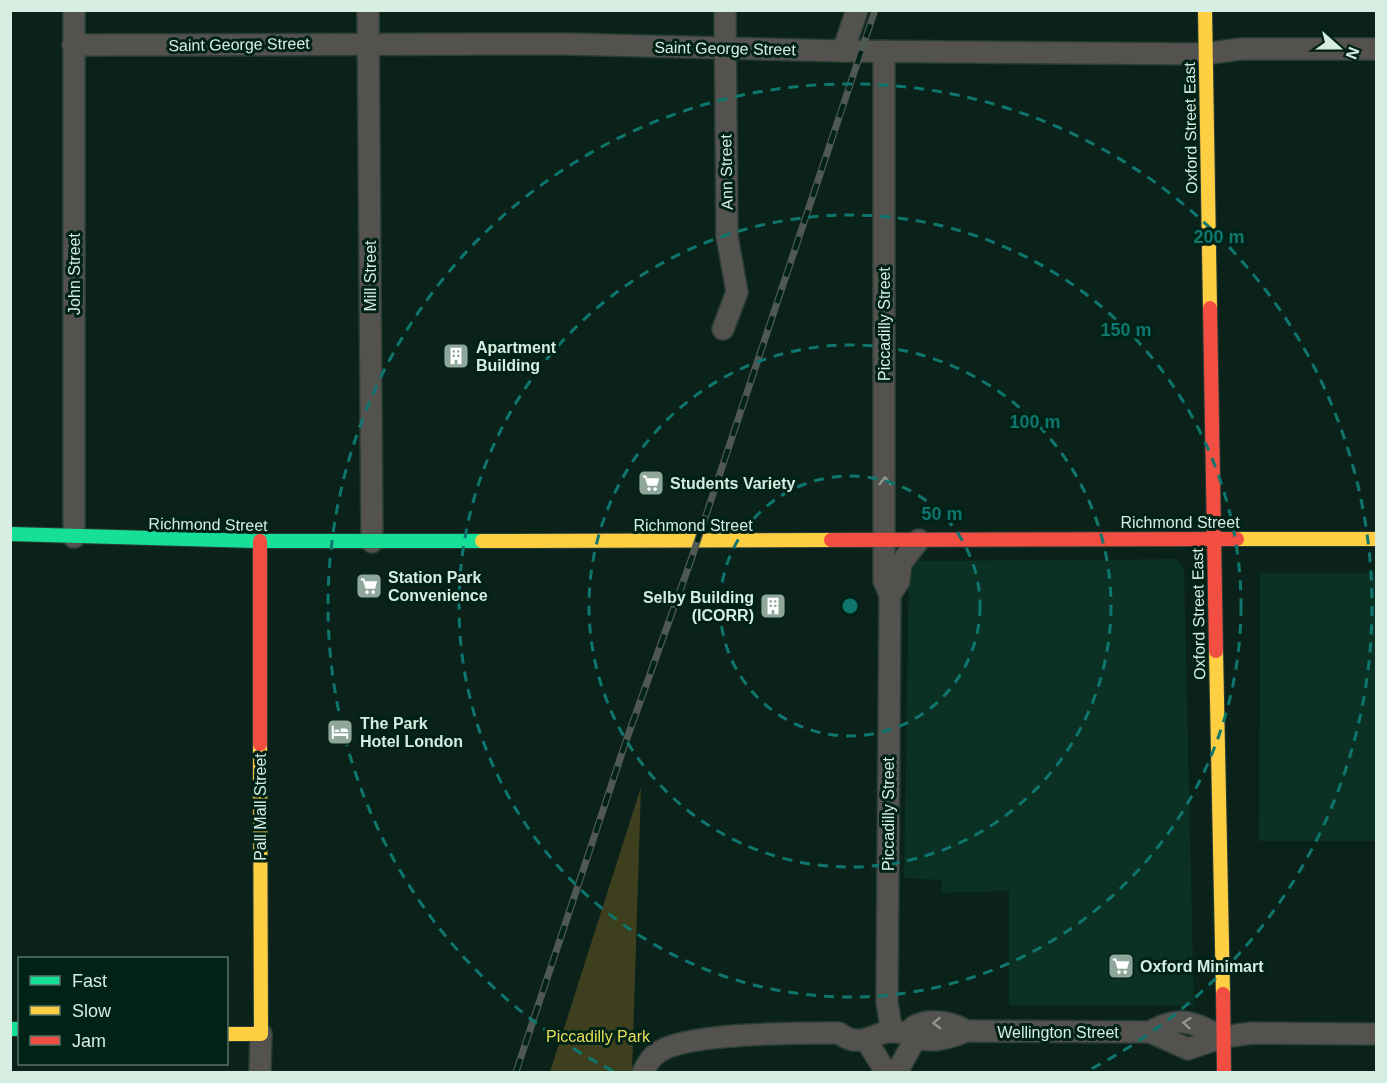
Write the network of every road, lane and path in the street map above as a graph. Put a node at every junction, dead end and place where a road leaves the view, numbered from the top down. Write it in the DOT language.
graph roads {
  1 [pos="74,10"];
  2 [pos="368,10"];
  3 [pos="725,10"];
  4 [pos="857,10"];
  5 [pos="1205,10"];
  6 [pos="368,42"];
  7 [pos="74,45"];
  8 [pos="725,48"];
  9 [pos="1377,49"];
  10 [pos="843,51"];
  11 [pos="884,51"];
  12 [pos="1205,54"];
  13 [pos="723,329"];
  14 [pos="10,534"];
  15 [pos="74,537"];
  16 [pos="1213,539"];
  17 [pos="1377,539"];
  18 [pos="884,540"];
  19 [pos="919,540"];
  20 [pos="260,542"];
  21 [pos="372,542"];
  22 [pos="890,595"];
  23 [pos="839,1033"];
  24 [pos="228,1034"];
  25 [pos="261,1034"];
  26 [pos="900,1034"];
  27 [pos="1377,1034"];
  28 [pos="1223,1037"];
  29 [pos="866,1040"];
  30 [pos="260,1072"];
  31 [pos="643,1072"];
  32 [pos="886,1072"];
  33 [pos="897,1072"];
  34 [pos="1224,1072"];
  1 -- 7 [label="street, John Street"];
  2 -- 6 [label="street, Mill Street"];
  3 -- 8 [label="street, Ann Street"];
  4 -- 10 [label="street"];
  5 -- 12 [label="main road, Oxford Street East"];
  6 -- 7 [label="street, Saint George Street"];
  6 -- 8 [label="street, Saint George Street"];
  6 -- 21 [label="street, Mill Street"];
  7 -- 15 [label="street, John Street"];
  8 -- 10 [label="street, Saint George Street"];
  8 -- 13 [label="street, Ann Street"];
  9 -- 12 [label="street, Saint George Street"];
  10 -- 11 [label="street, Saint George Street"];
  11 -- 12 [label="street, Saint George Street"];
  18 -- 11 [label="street, Piccadilly Street, one-way"];
  12 -- 16 [label="main road, Oxford Street East"];
  14 -- 15 [label="main road, Richmond Street"];
  15 -- 20 [label="main road, Richmond Street"];
  16 -- 17 [label="main road, Richmond Street"];
  16 -- 19 [label="main road, Richmond Street"];
  16 -- 28 [label="main road, Oxford Street East"];
  18 -- 19 [label="main road, Richmond Street"];
  18 -- 21 [label="main road, Richmond Street"];
  18 -- 22 [label="street, Piccadilly Street"];
  19 -- 22 [label="street, Piccadilly Street"];
  20 -- 21 [label="main road, Richmond Street"];
  20 -- 25 [label="main road, Pall Mall Street"];
  22 -- 26 [label="street, Piccadilly Street"];
  23 -- 26 [label="street"];
  23 -- 29 [label="street"];
  23 -- 31 [label="street"];
  24 -- 25 [label="main road"];
  25 -- 30 [label="street, Pall Mall Street"];
  26 -- 28 [label="street, Wellington Street"];
  26 -- 29 [label="street, Wellington Street"];
  26 -- 33 [label="street"];
  27 -- 28 [label="street, Wellington Street"];
  28 -- 34 [label="main road, Oxford Street East"];
  29 -- 32 [label="street"];
}
